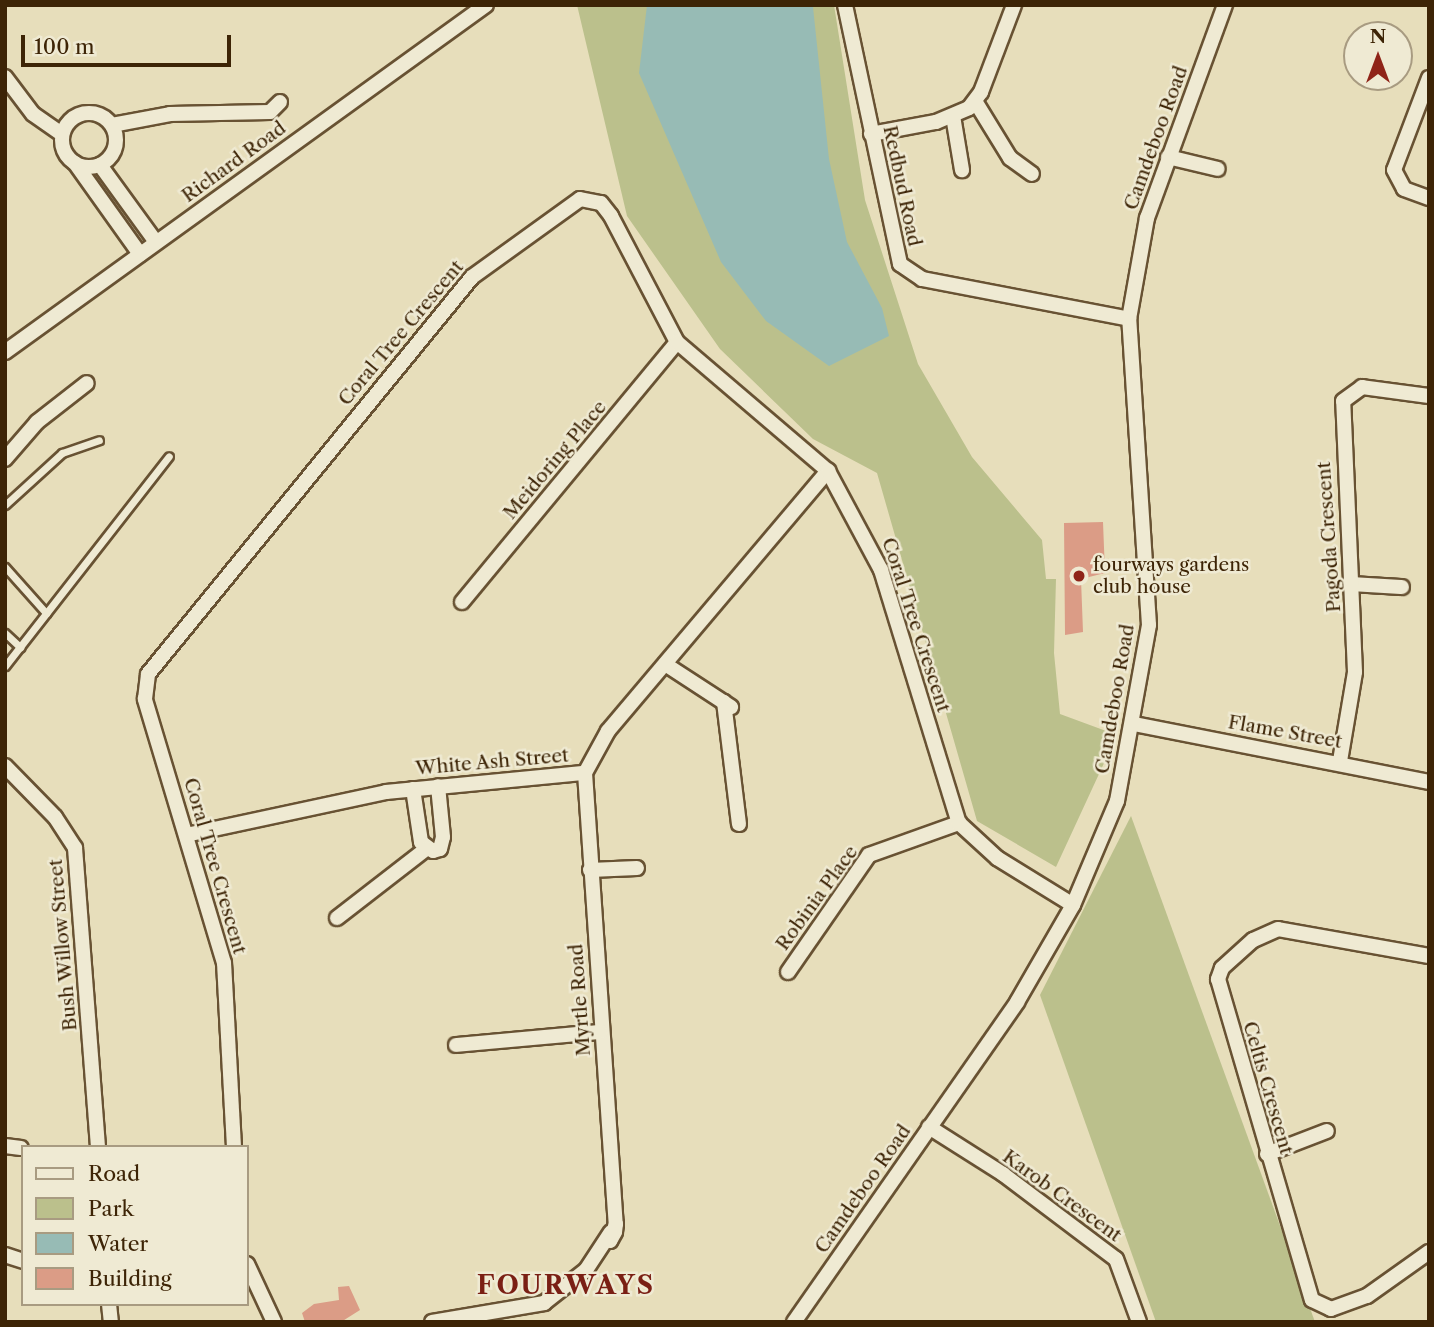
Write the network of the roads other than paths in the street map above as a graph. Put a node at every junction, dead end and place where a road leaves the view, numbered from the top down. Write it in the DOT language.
graph roads {
  1 [pos="486,5"];
  2 [pos="845,5"];
  3 [pos="1014,5"];
  4 [pos="1225,5"];
  5 [pos="5,77"];
  6 [pos="1429,78"];
  7 [pos="975,101"];
  8 [pos="280,102"];
  9 [pos="953,116"];
  10 [pos="112,125"];
  11 [pos="62,134"];
  12 [pos="871,134"];
  13 [pos="1168,157"];
  14 [pos="75,163"];
  15 [pos="100,164"];
  16 [pos="1218,169"];
  17 [pos="962,170"];
  18 [pos="1032,174"];
  19 [pos="1429,198"];
  20 [pos="156,243"];
  21 [pos="140,254"];
  22 [pos="1129,318"];
  23 [pos="677,342"];
  24 [pos="5,352"];
  25 [pos="86,383"];
  26 [pos="1429,396"];
  27 [pos="99,440"];
  28 [pos="169,456"];
  29 [pos="5,459"];
  30 [pos="828,471"];
  31 [pos="5,505"];
  32 [pos="5,567"];
  33 [pos="1350,584"];
  34 [pos="1402,587"];
  35 [pos="462,602"];
  36 [pos="46,613"];
  37 [pos="5,633"];
  38 [pos="20,647"];
  39 [pos="665,664"];
  40 [pos="5,666"];
  41 [pos="1134,724"];
  42 [pos="1340,761"];
  43 [pos="5,766"];
  44 [pos="585,773"];
  45 [pos="1429,782"];
  46 [pos="438,786"];
  47 [pos="413,789"];
  48 [pos="959,823"];
  49 [pos="739,824"];
  50 [pos="186,835"];
  51 [pos="426,849"];
  52 [pos="638,868"];
  53 [pos="590,870"];
  54 [pos="1073,905"];
  55 [pos="337,918"];
  56 [pos="1429,956"];
  57 [pos="788,972"];
  58 [pos="600,1032"];
  59 [pos="456,1045"];
  60 [pos="929,1127"];
  61 [pos="1327,1131"];
  62 [pos="98,1145"];
  63 [pos="234,1145"];
  64 [pos="5,1146"];
  65 [pos="21,1148"];
  66 [pos="1267,1154"];
  67 [pos="1429,1252"];
  68 [pos="248,1266"];
  69 [pos="274,1322"];
  70 [pos="432,1322"];
  71 [pos="794,1322"];
  72 [pos="1139,1322"];
  1 -- 20 [label="street, Richard Road"];
  2 -- 12 [label="street, Redbud Road"];
  3 -- 7 [label="street"];
  4 -- 13 [label="street, Camdeboo Road"];
  5 -- 11 [label="street"];
  6 -- 19 [label="street"];
  7 -- 9 [label="street"];
  7 -- 18 [label="street"];
  8 -- 10 [label="street"];
  9 -- 12 [label="street"];
  9 -- 17 [label="street"];
  10 -- 11 [label="street"];
  10 -- 15 [label="street"];
  11 -- 14 [label="street"];
  12 -- 22 [label="street, Redbud Road"];
  13 -- 16 [label="street"];
  13 -- 22 [label="street, Camdeboo Road"];
  14 -- 15 [label="street"];
  14 -- 21 [label="street"];
  15 -- 20 [label="street"];
  20 -- 21 [label="street, Richard Road"];
  21 -- 24 [label="street, Richard Road"];
  22 -- 41 [label="street, Camdeboo Road"];
  23 -- 30 [label="street, Coral Tree Crescent"];
  23 -- 35 [label="street, Meidoring Place"];
  23 -- 50 [label="street, Coral Tree Crescent"];
  25 -- 29 [label="street"];
  26 -- 33 [label="street, Pagoda Crescent"];
  27 -- 31 [label="lane"];
  28 -- 36 [label="lane"];
  30 -- 39 [label="street, White Ash Street"];
  30 -- 48 [label="street, Coral Tree Crescent"];
  32 -- 36 [label="lane"];
  33 -- 34 [label="street"];
  33 -- 42 [label="street, Pagoda Crescent"];
  36 -- 38 [label="lane"];
  37 -- 38 [label="lane"];
  38 -- 40 [label="lane"];
  39 -- 44 [label="street, White Ash Street"];
  39 -- 49 [label="street"];
  41 -- 42 [label="street, Flame Street"];
  41 -- 54 [label="street, Camdeboo Road"];
  42 -- 45 [label="street, Flame Street"];
  43 -- 62 [label="street, Bush Willow Street"];
  44 -- 46 [label="street, White Ash Street"];
  44 -- 53 [label="street, Myrtle Road"];
  46 -- 47 [label="street, White Ash Street"];
  46 -- 51 [label="street"];
  47 -- 50 [label="street, White Ash Street"];
  47 -- 51 [label="street"];
  48 -- 54 [label="street"];
  48 -- 57 [label="street, Robinia Place"];
  50 -- 63 [label="street, Coral Tree Crescent"];
  51 -- 55 [label="street"];
  52 -- 53 [label="street"];
  53 -- 58 [label="street, Myrtle Road"];
  54 -- 60 [label="street, Camdeboo Road"];
  56 -- 66 [label="street, Celtis Crescent"];
  58 -- 59 [label="street"];
  58 -- 70 [label="street, Myrtle Road"];
  60 -- 71 [label="street, Camdeboo Road"];
  60 -- 72 [label="street, Karob Crescent"];
  61 -- 66 [label="street"];
  64 -- 65 [label="street"];
  66 -- 67 [label="street, Celtis Crescent"];
  68 -- 69 [label="street"];
}
